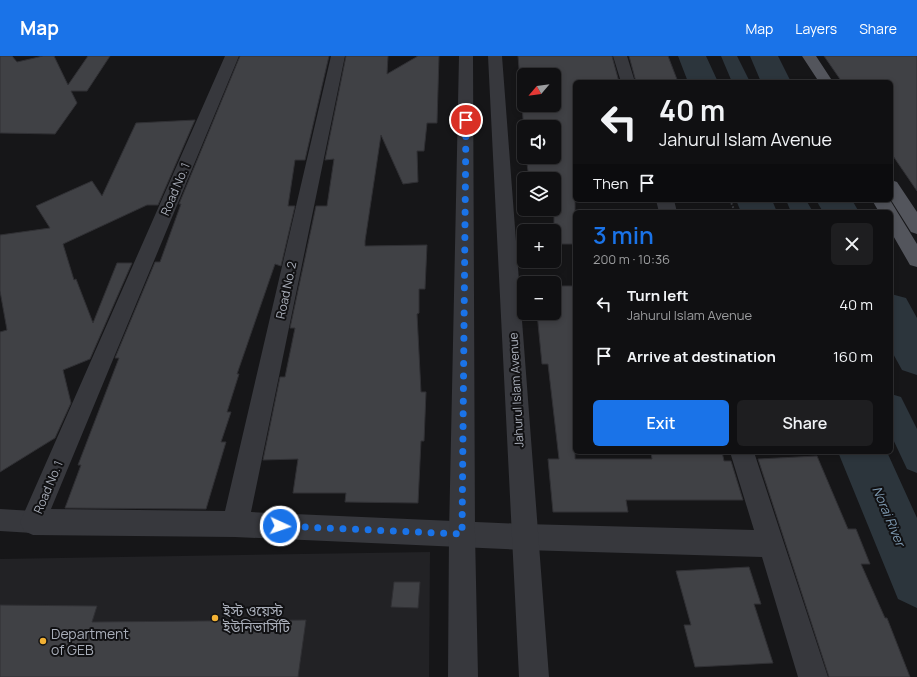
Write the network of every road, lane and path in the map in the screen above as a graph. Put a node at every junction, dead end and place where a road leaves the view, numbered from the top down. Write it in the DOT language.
graph roads {
  1 [pos="232,56"];
  2 [pos="338,56"];
  3 [pos="466,56"];
  4 [pos="495,56"];
  5 [pos="620,56"];
  6 [pos="802,62"];
  7 [pos="627,80"];
  8 [pos="824,80"];
  9 [pos="893,189"];
  10 [pos="893,220"];
  11 [pos="917,228"];
  12 [pos="917,260"];
  13 [pos="743,454"];
  14 [pos="0,520"];
  15 [pos="33,522"];
  16 [pos="235,524"];
  17 [pos="462,534"];
  18 [pos="524,537"];
  19 [pos="771,544"];
  20 [pos="463,677"];
  21 [pos="534,677"];
  22 [pos="813,677"];
  1 -- 15 [label="street, Road No. 1"];
  2 -- 16 [label="street, Road No. 2"];
  3 -- 17 [label="street"];
  4 -- 18 [label="street, Jahurul Islam Avenue"];
  5 -- 7 [label="street"];
  6 -- 8 [label="main road"];
  9 -- 11 [label="main road"];
  10 -- 12 [label="main road"];
  13 -- 19 [label="street"];
  14 -- 15 [label="street"];
  15 -- 16 [label="street, Road No. 1"];
  16 -- 17 [label="street, Road No. 1"];
  17 -- 18 [label="street, Road No. 1"];
  17 -- 20 [label="street"];
  18 -- 19 [label="street, Road No. 1"];
  18 -- 21 [label="street, Jahurul Islam Avenue"];
  19 -- 22 [label="street"];
}
